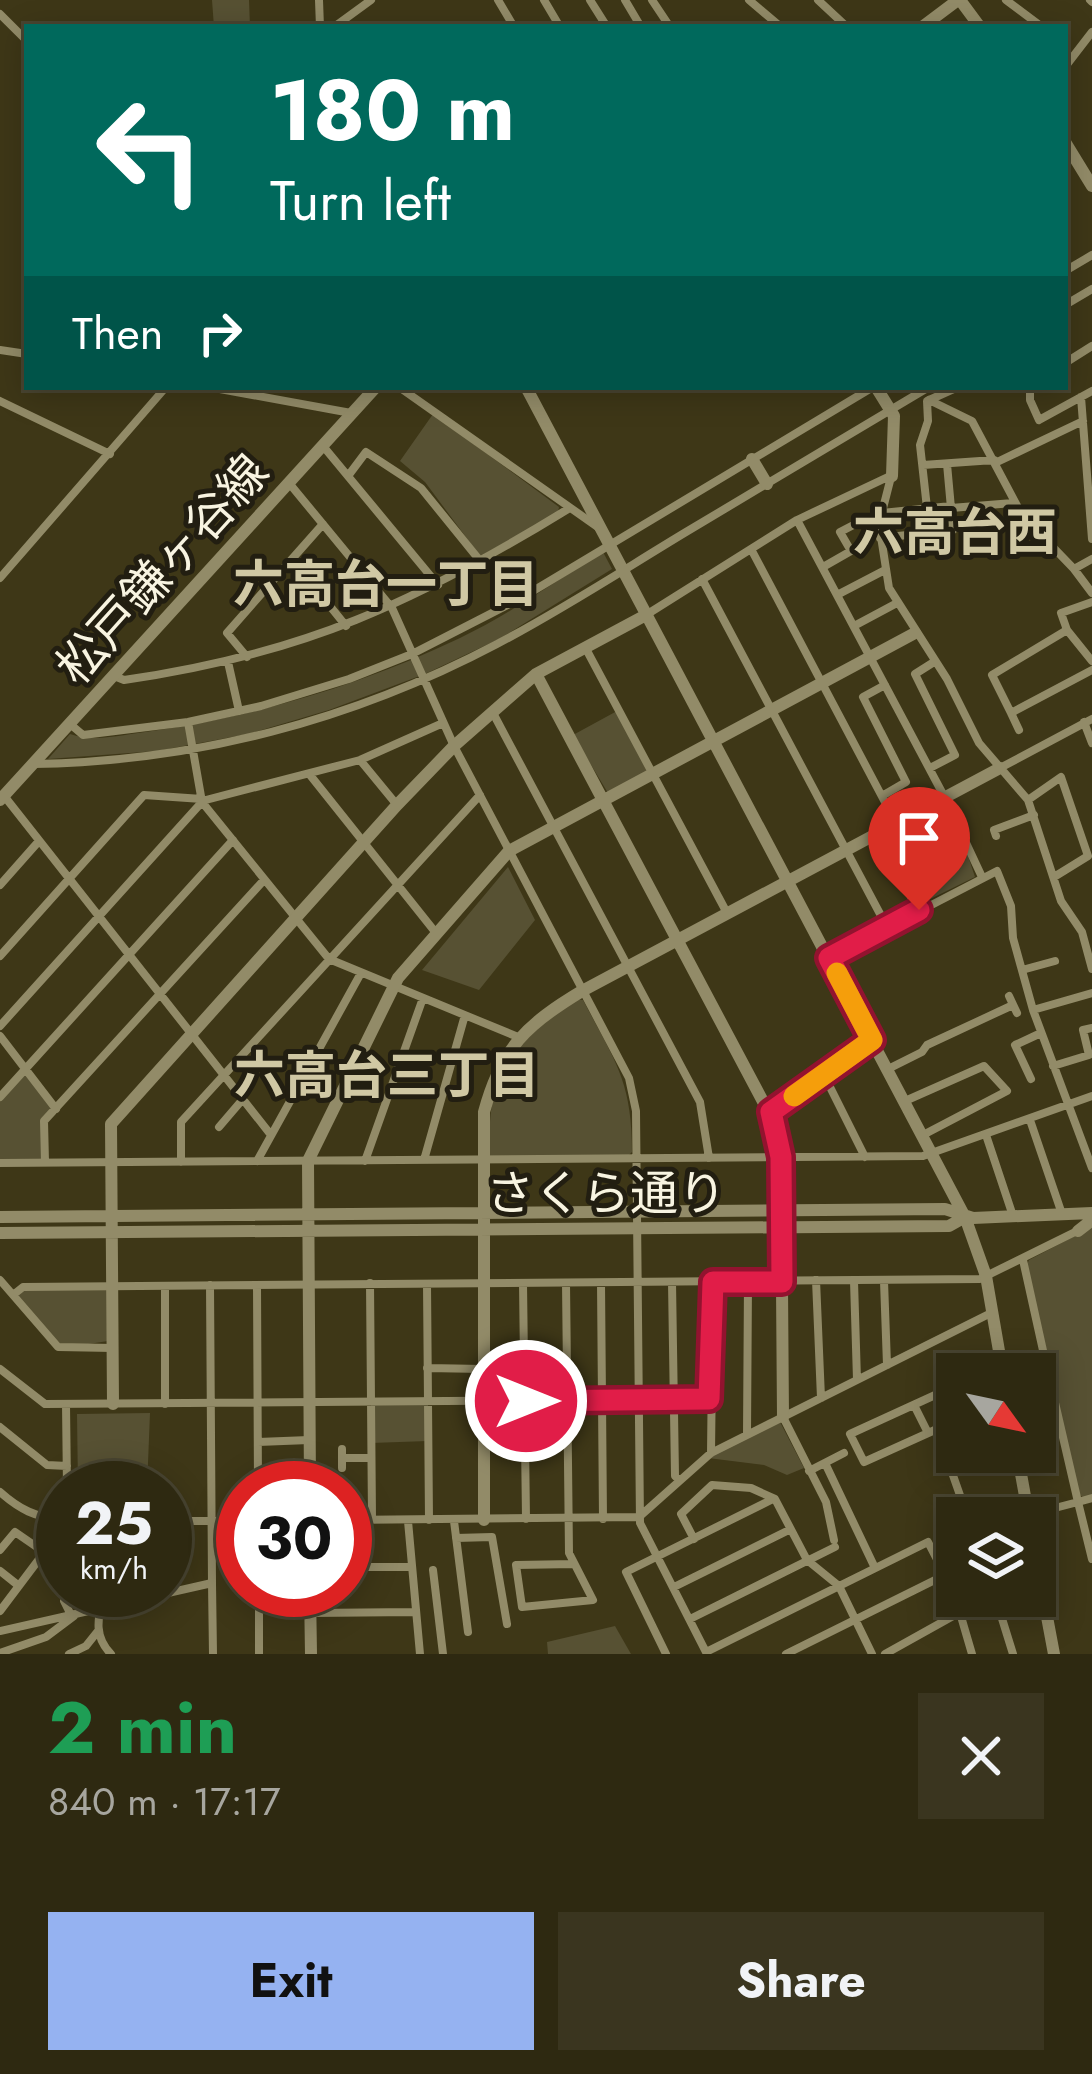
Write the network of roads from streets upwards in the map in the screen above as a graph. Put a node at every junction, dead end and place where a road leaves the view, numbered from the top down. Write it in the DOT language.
graph roads {
  1 [pos="371,0"];
  2 [pos="749,0"];
  3 [pos="772,0"];
  4 [pos="818,0"];
  5 [pos="959,0"];
  6 [pos="1006,0"];
  7 [pos="761,10"];
  8 [pos="0,14"];
  9 [pos="339,24"];
  10 [pos="777,24"];
  11 [pos="844,24"];
  12 [pos="926,24"];
  13 [pos="978,24"];
  14 [pos="1038,24"];
  15 [pos="1092,32"];
  16 [pos="24,38"];
  17 [pos="1068,46"];
  18 [pos="1076,52"];
  19 [pos="1068,63"];
  20 [pos="1068,147"];
  21 [pos="1092,186"];
  22 [pos="163,390"];
  23 [pos="226,390"];
  24 [pos="373,390"];
  25 [pos="403,390"];
  26 [pos="528,390"];
  27 [pos="870,390"];
  28 [pos="877,390"];
  29 [pos="1030,390"];
  30 [pos="1092,391"];
  31 [pos="927,394"];
  32 [pos="1081,397"];
  33 [pos="0,400"];
  34 [pos="890,410"];
  35 [pos="352,413"];
  36 [pos="1083,421"];
  37 [pos="323,446"];
  38 [pos="110,454"];
  39 [pos="752,459"];
  40 [pos="994,461"];
  41 [pos="946,464"];
  42 [pos="923,465"];
  43 [pos="349,476"];
  44 [pos="892,476"];
  45 [pos="288,482"];
  46 [pos="767,484"];
  47 [pos="1013,503"];
  48 [pos="951,507"];
  49 [pos="927,508"];
  50 [pos="568,509"];
  51 [pos="882,513"];
  52 [pos="797,520"];
  53 [pos="323,524"];
  54 [pos="879,524"];
  55 [pos="600,529"];
  56 [pos="880,538"];
  57 [pos="1092,538"];
  58 [pos="609,545"];
  59 [pos="751,549"];
  60 [pos="292,559"];
  61 [pos="1092,559"];
  62 [pos="482,562"];
  63 [pos="823,567"];
  64 [pos="1075,569"];
  65 [pos="885,570"];
  66 [pos="622,571"];
  67 [pos="0,578"];
  68 [pos="702,579"];
  69 [pos="438,585"];
  70 [pos="837,595"];
  71 [pos="1092,598"];
  72 [pos="897,603"];
  73 [pos="392,608"];
  74 [pos="646,615"];
  75 [pos="346,626"];
  76 [pos="854,626"];
  77 [pos="1067,630"];
  78 [pos="915,633"];
  79 [pos="585,647"];
  80 [pos="412,654"];
  81 [pos="248,657"];
  82 [pos="870,657"];
  83 [pos="228,662"];
  84 [pos="935,662"];
  85 [pos="1092,666"];
  86 [pos="536,674"];
  87 [pos="114,676"];
  88 [pos="423,680"];
  89 [pos="823,683"];
  90 [pos="885,685"];
  91 [pos="772,710"];
  92 [pos="239,711"];
  93 [pos="492,712"];
  94 [pos="1011,713"];
  95 [pos="1088,720"];
  96 [pos="188,722"];
  97 [pos="443,723"];
  98 [pos="70,724"];
  99 [pos="1019,730"];
  100 [pos="713,741"];
  101 [pos="1092,743"];
  102 [pos="454,746"];
  103 [pos="193,750"];
  104 [pos="360,760"];
  105 [pos="33,764"];
  106 [pos="929,768"];
  107 [pos="1000,768"];
  108 [pos="653,773"];
  109 [pos="310,775"];
  110 [pos="479,795"];
  111 [pos="882,796"];
  112 [pos="2,798"];
  113 [pos="946,798"];
  114 [pos="604,799"];
  115 [pos="1028,800"];
  116 [pos="202,801"];
  117 [pos="397,805"];
  118 [pos="1034,815"];
  119 [pos="897,824"];
  120 [pos="554,826"];
  121 [pos="996,836"];
  122 [pos="232,840"];
  123 [pos="40,841"];
  124 [pos="965,841"];
  125 [pos="363,842"];
  126 [pos="509,850"];
  127 [pos="848,850"];
  128 [pos="982,877"];
  129 [pos="1054,877"];
  130 [pos="69,879"];
  131 [pos="264,880"];
  132 [pos="396,882"];
  133 [pos="788,882"];
  134 [pos="0,885"];
  135 [pos="919,910"];
  136 [pos="728,914"];
  137 [pos="99,916"];
  138 [pos="295,919"];
  139 [pos="887,927"];
  140 [pos="436,934"];
  141 [pos="677,941"];
  142 [pos="130,955"];
  143 [pos="0,956"];
  144 [pos="829,958"];
  145 [pos="329,959"];
  146 [pos="1055,961"];
  147 [pos="628,967"];
  148 [pos="1092,969"];
  149 [pos="1022,970"];
  150 [pos="361,973"];
  151 [pos="393,986"];
  152 [pos="583,991"];
  153 [pos="1092,993"];
  154 [pos="160,994"];
  155 [pos="423,998"];
  156 [pos="1013,1005"];
  157 [pos="1033,1010"];
  158 [pos="465,1015"];
  159 [pos="0,1026"];
  160 [pos="1092,1028"];
  161 [pos="1041,1033"];
  162 [pos="191,1034"];
  163 [pos="0,1036"];
  164 [pos="518,1037"];
  165 [pos="872,1040"];
  166 [pos="1054,1066"];
  167 [pos="25,1069"];
  168 [pos="889,1069"];
  169 [pos="224,1075"];
  170 [pos="824,1075"];
  171 [pos="1030,1079"];
  172 [pos="1092,1096"];
  173 [pos="0,1097"];
  174 [pos="243,1099"];
  175 [pos="905,1101"];
  176 [pos="1068,1106"];
  177 [pos="56,1109"];
  178 [pos="771,1112"];
  179 [pos="1030,1120"];
  180 [pos="219,1127"];
  181 [pos="271,1135"];
  182 [pos="986,1135"];
  183 [pos="923,1136"];
  184 [pos="933,1155"];
  185 [pos="865,1156"];
  186 [pos="781,1157"];
  187 [pos="709,1158"];
  188 [pos="637,1159"];
  189 [pos="424,1160"];
  190 [pos="482,1160"];
  191 [pos="257,1161"];
  192 [pos="308,1161"];
  193 [pos="365,1161"];
  194 [pos="45,1162"];
  195 [pos="111,1162"];
  196 [pos="181,1162"];
  197 [pos="0,1163"];
  198 [pos="1092,1168"];
  199 [pos="781,1212"];
  200 [pos="483,1213"];
  201 [pos="636,1213"];
  202 [pos="1062,1214"];
  203 [pos="0,1217"];
  204 [pos="965,1217"];
  205 [pos="1015,1217"];
  206 [pos="1086,1220"];
  207 [pos="308,1224"];
  208 [pos="111,1226"];
  209 [pos="781,1227"];
  210 [pos="483,1229"];
  211 [pos="636,1229"];
  212 [pos="0,1234"];
  213 [pos="1023,1259"];
  214 [pos="986,1276"];
  215 [pos="0,1280"];
  216 [pos="816,1280"];
  217 [pos="854,1281"];
  218 [pos="884,1281"];
  219 [pos="637,1282"];
  220 [pos="672,1282"];
  221 [pos="713,1282"];
  222 [pos="748,1282"];
  223 [pos="782,1282"];
  224 [pos="370,1283"];
  225 [pos="483,1283"];
  226 [pos="524,1283"];
  227 [pos="566,1283"];
  228 [pos="601,1283"];
  229 [pos="427,1284"];
  230 [pos="210,1285"];
  231 [pos="257,1285"];
  232 [pos="308,1285"];
  233 [pos="112,1286"];
  234 [pos="165,1286"];
  235 [pos="13,1295"];
  236 [pos="992,1313"];
  237 [pos="113,1348"];
  238 [pos="999,1353"];
  239 [pos="1044,1353"];
  240 [pos="887,1365"];
  241 [pos="428,1368"];
  242 [pos="0,1369"];
  243 [pos="484,1369"];
  244 [pos="856,1380"];
  245 [pos="936,1395"];
  246 [pos="820,1398"];
  247 [pos="709,1399"];
  248 [pos="602,1400"];
  249 [pos="638,1400"];
  250 [pos="674,1400"];
  251 [pos="485,1401"];
  252 [pos="526,1401"];
  253 [pos="566,1401"];
  254 [pos="371,1402"];
  255 [pos="428,1402"];
  256 [pos="258,1403"];
  257 [pos="309,1403"];
  258 [pos="67,1404"];
  259 [pos="113,1404"];
  260 [pos="165,1404"];
  261 [pos="212,1404"];
  262 [pos="914,1405"];
  263 [pos="1056,1407"];
  264 [pos="783,1417"];
  265 [pos="0,1427"];
  266 [pos="936,1429"];
  267 [pos="928,1433"];
  268 [pos="747,1434"];
  269 [pos="310,1440"];
  270 [pos="258,1442"];
  271 [pos="711,1453"];
  272 [pos="844,1453"];
  273 [pos="342,1458"];
  274 [pos="371,1458"];
  275 [pos="42,1461"];
  276 [pos="67,1461"];
  277 [pos="258,1461"];
  278 [pos="310,1461"];
  279 [pos="371,1461"];
  280 [pos="825,1463"];
  281 [pos="809,1472"];
  282 [pos="679,1480"];
  283 [pos="2,1497"];
  284 [pos="1092,1498"];
  285 [pos="775,1499"];
  286 [pos="1078,1502"];
  287 [pos="1056,1508"];
  288 [pos="36,1514"];
  289 [pos="639,1517"];
  290 [pos="372,1519"];
  291 [pos="526,1519"];
  292 [pos="567,1519"];
  293 [pos="603,1519"];
  294 [pos="429,1520"];
  295 [pos="454,1520"];
  296 [pos="484,1520"];
  297 [pos="408,1521"];
  298 [pos="192,1522"];
  299 [pos="212,1522"];
  300 [pos="216,1522"];
  301 [pos="789,1530"];
  302 [pos="456,1538"];
  303 [pos="694,1539"];
  304 [pos="36,1546"];
  305 [pos="0,1550"];
  306 [pos="1091,1553"];
  307 [pos="657,1557"];
  308 [pos="807,1560"];
  309 [pos="36,1563"];
  310 [pos="574,1564"];
  311 [pos="372,1568"];
  312 [pos="412,1568"];
  313 [pos="875,1568"];
  314 [pos="433,1570"];
  315 [pos="0,1571"];
  316 [pos="212,1583"];
  317 [pos="19,1586"];
  318 [pos="839,1586"];
  319 [pos="192,1588"];
  320 [pos="674,1588"];
  321 [pos="0,1610"];
  322 [pos="372,1612"];
  323 [pos="416,1612"];
  324 [pos="60,1617"];
  325 [pos="74,1617"];
  326 [pos="99,1617"];
  327 [pos="259,1617"];
  328 [pos="310,1617"];
  329 [pos="953,1617"];
  330 [pos="961,1617"];
  331 [pos="1000,1617"];
  332 [pos="1046,1617"];
  333 [pos="690,1619"];
  334 [pos="856,1619"];
  335 [pos="507,1624"];
  336 [pos="0,1631"];
  337 [pos="98,1631"];
  338 [pos="468,1632"];
  339 [pos="911,1641"];
  340 [pos="0,1653"];
  341 [pos="707,1653"];
  342 [pos="68,1654"];
  343 [pos="111,1654"];
  344 [pos="213,1654"];
  345 [pos="259,1654"];
  346 [pos="311,1654"];
  347 [pos="420,1654"];
  348 [pos="443,1654"];
  349 [pos="667,1654"];
  350 [pos="786,1654"];
  351 [pos="872,1654"];
  352 [pos="885,1654"];
  353 [pos="917,1654"];
  354 [pos="973,1654"];
  355 [pos="1013,1654"];
  356 [pos="1054,1654"];
  1 -- 9 [label="street"];
  2 -- 7 [label="street"];
  3 -- 7 [label="street"];
  4 -- 11 [label="street"];
  5 -- 12 [label="street"];
  5 -- 13 [label="street"];
  6 -- 14 [label="street"];
  7 -- 10 [label="street"];
  8 -- 16 [label="street"];
  15 -- 18 [label="street"];
  17 -- 18 [label="street"];
  18 -- 19 [label="street"];
  20 -- 21 [label="street"];
  22 -- 38 [label="street"];
  23 -- 35 [label="street"];
  24 -- 35 [label="street, 松戸鎌ヶ谷線"];
  25 -- 50 [label="street"];
  26 -- 55 [label="street"];
  27 -- 39 [label="street"];
  28 -- 34 [label="street"];
  29 -- 32 [label="street"];
  30 -- 32 [label="street"];
  31 -- 34 [label="street"];
  31 -- 40 [label="street"];
  31 -- 42 [label="street"];
  32 -- 36 [label="street"];
  33 -- 38 [label="street"];
  34 -- 44 [label="street"];
  34 -- 46 [label="street"];
  35 -- 37 [label="street, 松戸鎌ヶ谷線"];
  36 -- 40 [label="street"];
  36 -- 57 [label="street"];
  37 -- 43 [label="street"];
  37 -- 45 [label="street, 松戸鎌ヶ谷線"];
  38 -- 67 [label="street"];
  39 -- 46 [label="street"];
  39 -- 58 [label="street"];
  40 -- 41 [label="street"];
  40 -- 47 [label="street"];
  41 -- 42 [label="street"];
  41 -- 48 [label="street"];
  42 -- 49 [label="street"];
  43 -- 62 [label="street"];
  43 -- 69 [label="street"];
  44 -- 51 [label="street"];
  44 -- 52 [label="street"];
  45 -- 53 [label="street"];
  45 -- 87 [label="street, 松戸鎌ヶ谷線"];
  46 -- 66 [label="street"];
  47 -- 48 [label="street"];
  47 -- 64 [label="street"];
  48 -- 49 [label="street"];
  48 -- 56 [label="street"];
  49 -- 51 [label="street"];
  50 -- 55 [label="street"];
  50 -- 62 [label="street"];
  51 -- 54 [label="street"];
  52 -- 59 [label="street"];
  52 -- 63 [label="street"];
  53 -- 60 [label="street"];
  53 -- 73 [label="street"];
  54 -- 56 [label="street"];
  54 -- 63 [label="street"];
  55 -- 58 [label="street"];
  56 -- 65 [label="street"];
  58 -- 66 [label="street"];
  58 -- 80 [label="street"];
  59 -- 68 [label="street"];
  59 -- 89 [label="street"];
  60 -- 75 [label="street"];
  60 -- 81 [label="street"];
  61 -- 64 [label="street"];
  62 -- 69 [label="street"];
  63 -- 70 [label="street"];
  64 -- 71 [label="street"];
  65 -- 70 [label="street"];
  65 -- 72 [label="street"];
  66 -- 74 [label="street"];
  66 -- 88 [label="street"];
  68 -- 74 [label="street"];
  68 -- 91 [label="street"];
  69 -- 73 [label="street"];
  70 -- 76 [label="street"];
  71 -- 77 [label="street"];
  72 -- 76 [label="street"];
  72 -- 78 [label="street"];
  73 -- 75 [label="street"];
  73 -- 80 [label="street"];
  74 -- 79 [label="street"];
  74 -- 100 [label="street"];
  75 -- 81 [label="street"];
  76 -- 82 [label="street"];
  77 -- 85 [label="street"];
  77 -- 94 [label="street"];
  78 -- 82 [label="street"];
  78 -- 84 [label="street"];
  79 -- 86 [label="street"];
  79 -- 108 [label="street"];
  80 -- 88 [label="street"];
  80 -- 92 [label="street"];
  81 -- 83 [label="street"];
  82 -- 89 [label="street"];
  82 -- 90 [label="street"];
  83 -- 87 [label="street"];
  83 -- 92 [label="street"];
  84 -- 106 [label="street"];
  84 -- 107 [label="street"];
  85 -- 94 [label="street"];
  86 -- 93 [label="street"];
  86 -- 114 [label="street"];
  87 -- 98 [label="street, 松戸鎌ヶ谷線"];
  88 -- 97 [label="street"];
  88 -- 103 [label="street"];
  89 -- 91 [label="street"];
  89 -- 111 [label="street"];
  90 -- 106 [label="street"];
  90 -- 111 [label="street"];
  91 -- 100 [label="street"];
  91 -- 127 [label="street"];
  92 -- 96 [label="street"];
  93 -- 102 [label="street"];
  93 -- 120 [label="street"];
  94 -- 99 [label="street"];
  95 -- 101 [label="street"];
  95 -- 107 [label="street"];
  96 -- 98 [label="street"];
  96 -- 103 [label="street"];
  97 -- 102 [label="street"];
  97 -- 104 [label="street"];
  98 -- 105 [label="street, 松戸鎌ヶ谷線"];
  100 -- 108 [label="street"];
  100 -- 133 [label="street"];
  102 -- 110 [label="street"];
  102 -- 117 [label="street"];
  103 -- 105 [label="street"];
  103 -- 116 [label="street"];
  104 -- 109 [label="street"];
  104 -- 117 [label="street"];
  105 -- 112 [label="street, 松戸鎌ヶ谷線"];
  106 -- 113 [label="street"];
  107 -- 113 [label="street"];
  107 -- 115 [label="street"];
  108 -- 114 [label="street"];
  108 -- 136 [label="street"];
  109 -- 116 [label="street"];
  109 -- 125 [label="street"];
  110 -- 126 [label="street"];
  110 -- 132 [label="street"];
  111 -- 119 [label="street"];
  112 -- 123 [label="street"];
  113 -- 119 [label="street"];
  113 -- 124 [label="street"];
  114 -- 120 [label="street"];
  114 -- 141 [label="street"];
  115 -- 118 [label="street"];
  115 -- 129 [label="street"];
  116 -- 122 [label="street"];
  116 -- 130 [label="street"];
  116 -- 137 [label="street"];
  117 -- 125 [label="street"];
  118 -- 121 [label="street"];
  118 -- 129 [label="street"];
  119 -- 127 [label="street"];
  120 -- 126 [label="street"];
  120 -- 147 [label="street"];
  122 -- 131 [label="street"];
  122 -- 142 [label="street"];
  123 -- 130 [label="street"];
  123 -- 134 [label="street"];
  124 -- 128 [label="street"];
  124 -- 135 [label="street"];
  125 -- 132 [label="street"];
  125 -- 138 [label="street"];
  126 -- 140 [label="street"];
  126 -- 152 [label="street"];
  127 -- 133 [label="street"];
  127 -- 139 [label="street"];
  128 -- 135 [label="street"];
  128 -- 149 [label="street"];
  129 -- 148 [label="street"];
  130 -- 137 [label="street"];
  130 -- 143 [label="street"];
  131 -- 138 [label="street"];
  131 -- 154 [label="street"];
  132 -- 140 [label="street"];
  132 -- 145 [label="street"];
  133 -- 136 [label="street"];
  133 -- 144 [label="street"];
  135 -- 139 [label="street"];
  136 -- 141 [label="street"];
  137 -- 142 [label="street"];
  137 -- 159 [label="street"];
  138 -- 145 [label="street"];
  138 -- 162 [label="street"];
  139 -- 144 [label="street"];
  140 -- 151 [label="street"];
  141 -- 147 [label="street"];
  141 -- 178 [label="street"];
  142 -- 154 [label="street"];
  142 -- 167 [label="street"];
  144 -- 165 [label="street"];
  145 -- 150 [label="street"];
  145 -- 169 [label="street"];
  146 -- 149 [label="street"];
  147 -- 152 [label="street"];
  147 -- 187 [label="street"];
  149 -- 157 [label="street"];
  150 -- 151 [label="street"];
  150 -- 181 [label="street"];
  151 -- 155 [label="street"];
  151 -- 192 [label="street"];
  152 -- 164 [label="street"];
  152 -- 188 [label="street"];
  153 -- 157 [label="street"];
  154 -- 162 [label="street"];
  154 -- 177 [label="street"];
  155 -- 158 [label="street"];
  155 -- 193 [label="street"];
  156 -- 168 [label="street"];
  157 -- 161 [label="street"];
  158 -- 164 [label="street"];
  158 -- 189 [label="street"];
  160 -- 166 [label="street"];
  161 -- 166 [label="street"];
  161 -- 171 [label="street"];
  162 -- 169 [label="street"];
  162 -- 195 [label="street"];
  163 -- 167 [label="street"];
  164 -- 190 [label="street"];
  165 -- 168 [label="street"];
  165 -- 170 [label="street"];
  166 -- 176 [label="street"];
  167 -- 173 [label="street"];
  167 -- 177 [label="street"];
  168 -- 175 [label="street"];
  169 -- 174 [label="street"];
  169 -- 196 [label="street"];
  170 -- 178 [label="street"];
  170 -- 185 [label="street"];
  172 -- 176 [label="street"];
  174 -- 180 [label="street"];
  174 -- 181 [label="street"];
  175 -- 183 [label="street"];
  175 -- 183 [label="street"];
  176 -- 179 [label="street"];
  176 -- 198 [label="street"];
  177 -- 194 [label="street"];
  178 -- 186 [label="street"];
  179 -- 182 [label="street"];
  179 -- 202 [label="street"];
  181 -- 191 [label="street"];
  182 -- 184 [label="street"];
  182 -- 205 [label="street"];
  183 -- 184 [label="street"];
  184 -- 185 [label="street"];
  184 -- 204 [label="street"];
  185 -- 186 [label="street"];
  186 -- 187 [label="street"];
  186 -- 199 [label="street"];
  187 -- 188 [label="street"];
  188 -- 190 [label="street"];
  188 -- 201 [label="street"];
  189 -- 190 [label="street"];
  189 -- 193 [label="street"];
  190 -- 200 [label="street"];
  191 -- 192 [label="street"];
  191 -- 196 [label="street"];
  192 -- 193 [label="street"];
  192 -- 207 [label="street"];
  194 -- 195 [label="street"];
  194 -- 197 [label="street"];
  195 -- 196 [label="street"];
  195 -- 208 [label="street"];
  199 -- 201 [label="street, さくら通り"];
  199 -- 204 [label="street, さくら通り"];
  199 -- 209 [label="street"];
  200 -- 201 [label="street, さくら通り"];
  200 -- 207 [label="street, さくら通り"];
  200 -- 210 [label="street"];
  201 -- 211 [label="street"];
  202 -- 205 [label="street"];
  202 -- 206 [label="street"];
  203 -- 208 [label="street, さくら通り"];
  204 -- 205 [label="street"];
  204 -- 209 [label="street, さくら通り"];
  204 -- 214 [label="street"];
  205 -- 206 [label="street"];
  206 -- 213 [label="street"];
  207 -- 208 [label="street, さくら通り"];
  207 -- 210 [label="street, さくら通り"];
  207 -- 232 [label="street"];
  208 -- 212 [label="street, さくら通り"];
  208 -- 233 [label="street"];
  209 -- 211 [label="street, さくら通り"];
  209 -- 223 [label="street"];
  210 -- 211 [label="street, さくら通り"];
  210 -- 225 [label="street"];
  211 -- 219 [label="street"];
  213 -- 214 [label="street"];
  213 -- 239 [label="street"];
  214 -- 218 [label="street"];
  214 -- 236 [label="street"];
  215 -- 235 [label="street"];
  216 -- 217 [label="street"];
  216 -- 223 [label="street"];
  216 -- 246 [label="street"];
  217 -- 218 [label="street"];
  217 -- 244 [label="street"];
  218 -- 240 [label="street"];
  219 -- 220 [label="street"];
  219 -- 228 [label="street"];
  219 -- 249 [label="street"];
  220 -- 221 [label="street"];
  220 -- 250 [label="street"];
  221 -- 222 [label="street"];
  221 -- 247 [label="street"];
  222 -- 223 [label="street"];
  222 -- 268 [label="street"];
  223 -- 264 [label="street"];
  224 -- 229 [label="street"];
  224 -- 232 [label="street"];
  224 -- 254 [label="street"];
  225 -- 226 [label="street"];
  225 -- 229 [label="street"];
  225 -- 243 [label="street"];
  226 -- 227 [label="street"];
  226 -- 252 [label="street"];
  227 -- 228 [label="street"];
  227 -- 253 [label="street"];
  228 -- 248 [label="street"];
  229 -- 241 [label="street"];
  230 -- 231 [label="street"];
  230 -- 234 [label="street"];
  230 -- 261 [label="street"];
  231 -- 232 [label="street"];
  231 -- 256 [label="street"];
  232 -- 257 [label="street"];
  233 -- 234 [label="street"];
  233 -- 235 [label="street"];
  233 -- 237 [label="street"];
  234 -- 260 [label="street"];
  235 -- 237 [label="street"];
  236 -- 238 [label="street"];
  236 -- 240 [label="street"];
  237 -- 259 [label="street"];
  240 -- 244 [label="street"];
  241 -- 243 [label="street"];
  241 -- 255 [label="street"];
  242 -- 258 [label="street"];
  243 -- 251 [label="street"];
  244 -- 246 [label="street"];
  245 -- 262 [label="street"];
  246 -- 264 [label="street"];
  247 -- 250 [label="street"];
  247 -- 271 [label="street"];
  248 -- 249 [label="street"];
  248 -- 253 [label="street"];
  248 -- 293 [label="street"];
  249 -- 250 [label="street"];
  249 -- 289 [label="street"];
  250 -- 282 [label="street"];
  251 -- 252 [label="street"];
  251 -- 255 [label="street"];
  251 -- 296 [label="street"];
  252 -- 253 [label="street"];
  252 -- 291 [label="street"];
  253 -- 292 [label="street"];
  254 -- 255 [label="street"];
  254 -- 257 [label="street"];
  254 -- 274 [label="street"];
  255 -- 294 [label="street"];
  256 -- 257 [label="street"];
  256 -- 261 [label="street"];
  256 -- 270 [label="street"];
  257 -- 269 [label="street"];
  258 -- 259 [label="street"];
  258 -- 276 [label="street"];
  259 -- 260 [label="street"];
  260 -- 261 [label="street"];
  261 -- 299 [label="street"];
  262 -- 267 [label="street"];
  262 -- 267 [label="street"];
  263 -- 286 [label="street"];
  264 -- 268 [label="street"];
  264 -- 281 [label="street"];
  265 -- 275 [label="street"];
  266 -- 267 [label="street"];
  268 -- 271 [label="street"];
  269 -- 270 [label="street"];
  269 -- 278 [label="street"];
  270 -- 277 [label="street"];
  271 -- 282 [label="street"];
  272 -- 280 [label="street"];
  273 -- 274 [label="street"];
  274 -- 279 [label="street"];
  280 -- 281 [label="street"];
  280 -- 313 [label="street"];
  281 -- 308 [label="street"];
  282 -- 289 [label="street"];
  283 -- 288 [label="street"];
  284 -- 286 [label="street"];
  285 -- 301 [label="street"];
  285 -- 303 [label="street"];
  285 -- 303 [label="street"];
  286 -- 287 [label="street"];
  286 -- 306 [label="street"];
  289 -- 293 [label="street"];
  289 -- 307 [label="street"];
  290 -- 297 [label="street"];
  291 -- 292 [label="street"];
  291 -- 296 [label="street"];
  292 -- 293 [label="street"];
  292 -- 310 [label="street"];
  294 -- 295 [label="street"];
  294 -- 297 [label="street"];
  295 -- 296 [label="street"];
  295 -- 302 [label="street"];
  297 -- 312 [label="street"];
  298 -- 299 [label="street"];
  299 -- 300 [label="street"];
  299 -- 316 [label="street"];
  301 -- 308 [label="street"];
  301 -- 320 [label="street"];
  302 -- 335 [label="street"];
  302 -- 338 [label="street"];
  303 -- 307 [label="street"];
  304 -- 305 [label="street"];
  307 -- 320 [label="street"];
  307 -- 349 [label="street"];
  308 -- 318 [label="street"];
  308 -- 333 [label="street"];
  309 -- 317 [label="street"];
  310 -- 310 [label="street"];
  311 -- 312 [label="street"];
  312 -- 323 [label="street"];
  313 -- 318 [label="street"];
  313 -- 334 [label="street"];
  314 -- 348 [label="street"];
  315 -- 317 [label="street"];
  316 -- 319 [label="street"];
  316 -- 344 [label="street"];
  317 -- 321 [label="street"];
  318 -- 334 [label="street"];
  318 -- 341 [label="street"];
  320 -- 333 [label="street"];
  322 -- 323 [label="street"];
  323 -- 347 [label="street"];
  324 -- 336 [label="street"];
  325 -- 340 [label="street"];
  326 -- 337 [label="street"];
  327 -- 345 [label="street"];
  328 -- 346 [label="street"];
  329 -- 339 [label="street"];
  330 -- 354 [label="street"];
  331 -- 355 [label="street"];
  332 -- 356 [label="street"];
  333 -- 341 [label="street"];
  334 -- 350 [label="street"];
  334 -- 351 [label="street"];
  337 -- 342 [label="street"];
  337 -- 343 [label="street"];
  339 -- 352 [label="street"];
  339 -- 353 [label="street"];
}
